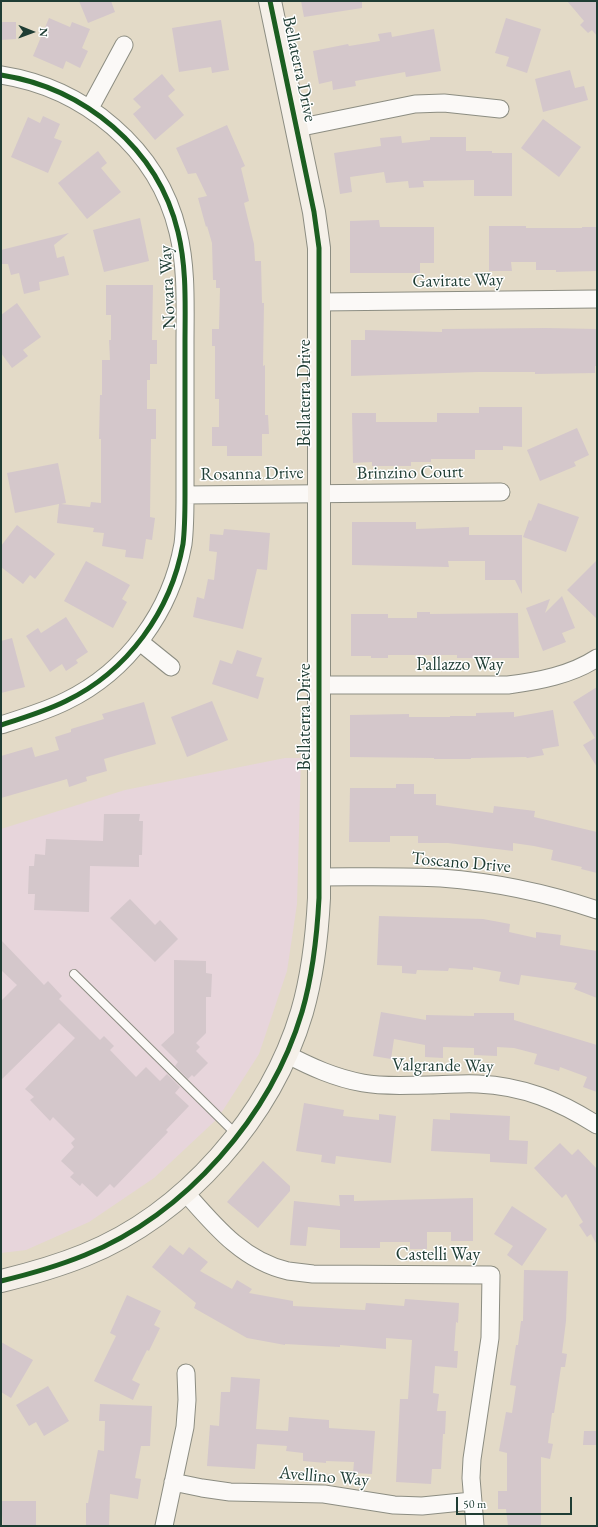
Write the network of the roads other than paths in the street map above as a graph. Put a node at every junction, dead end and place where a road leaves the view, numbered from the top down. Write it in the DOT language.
graph roads {
  1 [pos="270,1"];
  2 [pos="124,45"];
  3 [pos="1,75"];
  4 [pos="90,108"];
  5 [pos="500,109"];
  6 [pos="297,128"];
  7 [pos="597,299"];
  8 [pos="319,302"];
  9 [pos="501,492"];
  10 [pos="319,494"];
  11 [pos="185,495"];
  12 [pos="140,642"];
  13 [pos="597,658"];
  14 [pos="171,667"];
  15 [pos="319,685"];
  16 [pos="1,725"];
  17 [pos="319,877"];
  18 [pos="597,910"];
  19 [pos="74,974"];
  20 [pos="286,1054"];
  21 [pos="597,1126"];
  22 [pos="238,1136"];
  23 [pos="185,1192"];
  24 [pos="1,1281"];
  25 [pos="186,1374"];
  26 [pos="173,1482"];
  27 [pos="472,1501"];
  28 [pos="164,1526"];
  29 [pos="474,1526"];
  1 -- 6 [label="street, Bellaterra Drive"];
  2 -- 4 [label="street"];
  3 -- 4 [label="street, Novara Way"];
  4 -- 11 [label="street, Novara Way"];
  5 -- 6 [label="street"];
  6 -- 8 [label="street, Bellaterra Drive"];
  7 -- 8 [label="street, Gavirate Way"];
  8 -- 10 [label="street, Bellaterra Drive"];
  9 -- 10 [label="street, Brinzino Court"];
  10 -- 11 [label="street, Rosanna Drive"];
  10 -- 15 [label="street, Bellaterra Drive"];
  11 -- 12 [label="street, Novara Way"];
  12 -- 14 [label="street"];
  12 -- 16 [label="street, Novara Way"];
  13 -- 15 [label="street, Pallazzo Way"];
  15 -- 17 [label="street, Bellaterra Drive"];
  17 -- 18 [label="street, Toscano Drive"];
  17 -- 20 [label="street, Bellaterra Drive"];
  19 -- 22 [label="lane"];
  20 -- 21 [label="street, Valgrande Way"];
  20 -- 22 [label="street, Bellaterra Drive"];
  22 -- 23 [label="street, Bellaterra Drive"];
  23 -- 24 [label="street, Bellaterra Drive"];
  23 -- 27 [label="street, Castelli Way"];
  25 -- 26 [label="street"];
  26 -- 27 [label="street, Avellino Way"];
  26 -- 28 [label="street"];
  27 -- 29 [label="street, Castelli Way"];
}
